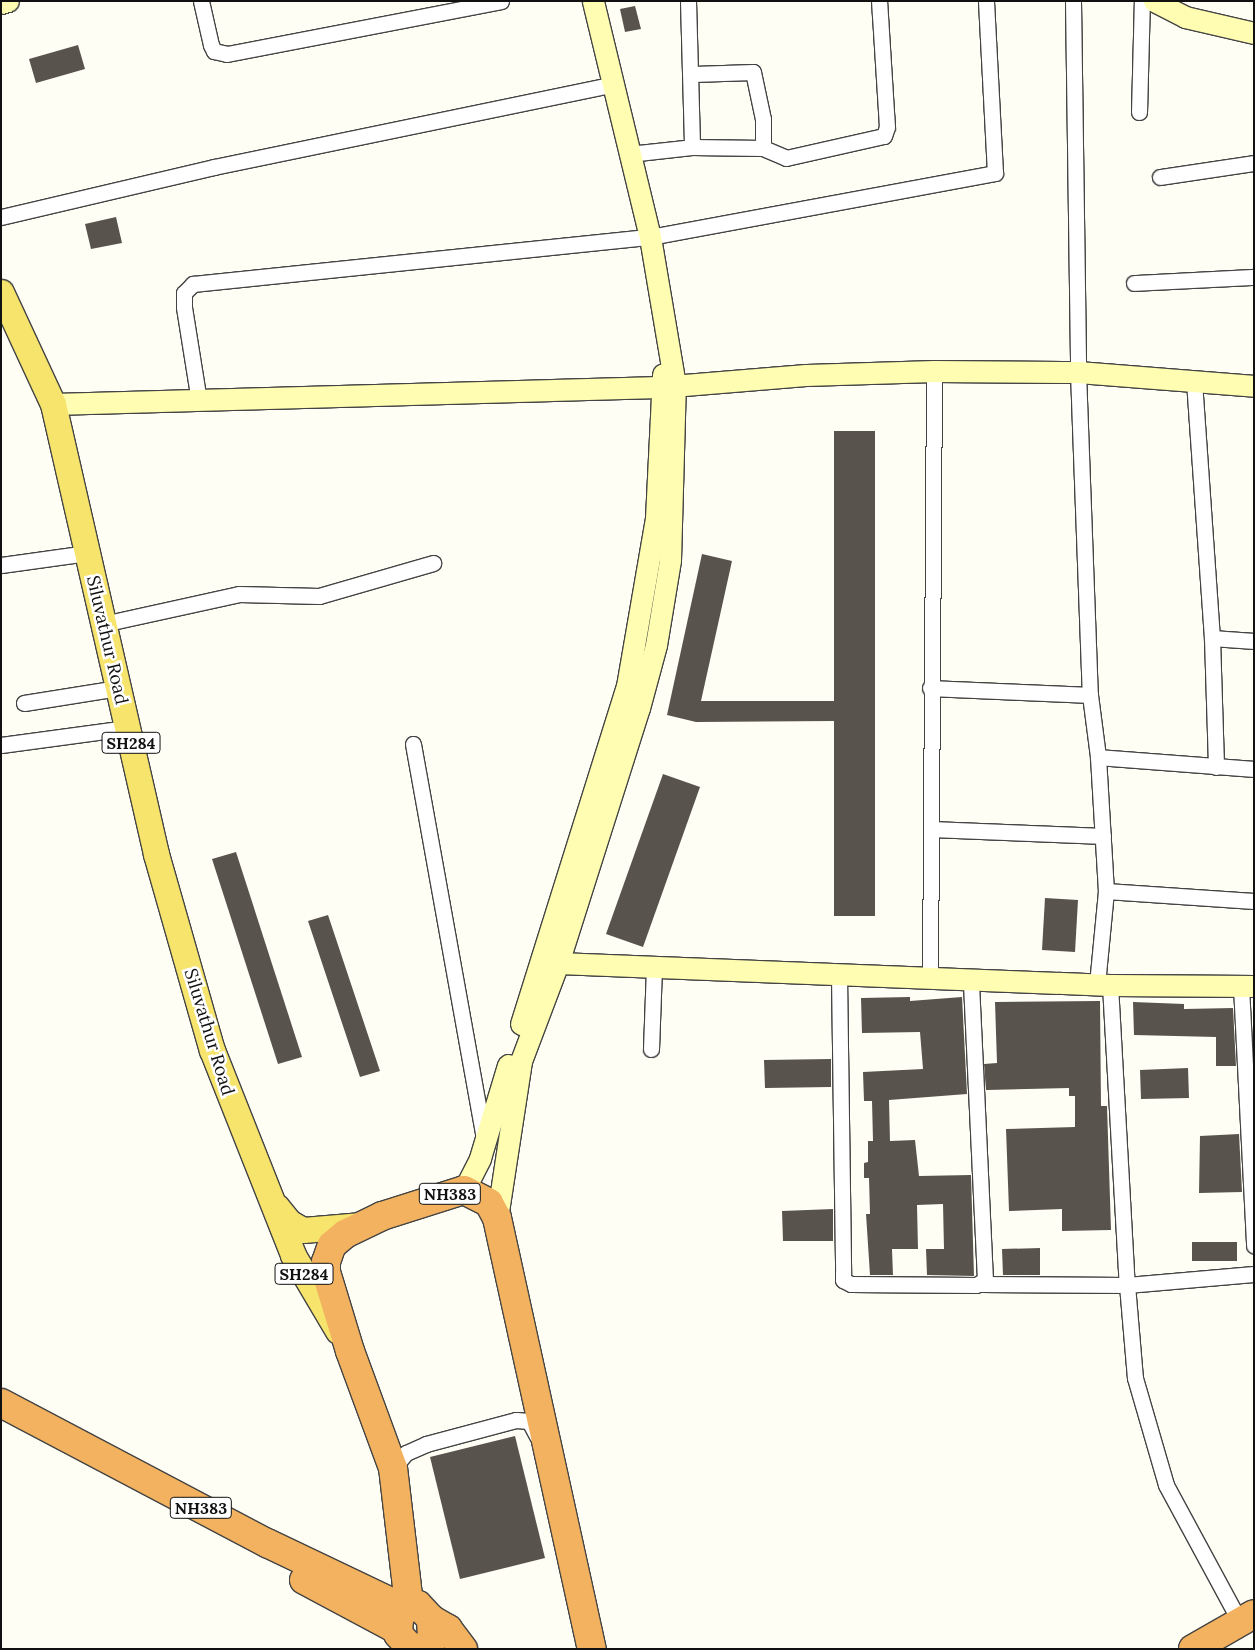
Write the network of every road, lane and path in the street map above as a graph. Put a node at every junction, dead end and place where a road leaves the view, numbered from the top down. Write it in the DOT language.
graph roads {
  1 [pos="8,1"];
  2 [pos="201,1"];
  3 [pos="501,1"];
  4 [pos="593,1"];
  5 [pos="688,1"];
  6 [pos="879,1"];
  7 [pos="986,1"];
  8 [pos="1073,1"];
  9 [pos="1142,1"];
  10 [pos="1154,1"];
  11 [pos="1,3"];
  12 [pos="1254,33"];
  13 [pos="693,74"];
  14 [pos="611,85"];
  15 [pos="1139,112"];
  16 [pos="692,147"];
  17 [pos="763,148"];
  18 [pos="629,154"];
  19 [pos="1254,163"];
  20 [pos="1160,177"];
  21 [pos="1,217"];
  22 [pos="650,237"];
  23 [pos="1254,277"];
  24 [pos="1134,284"];
  25 [pos="1,292"];
  26 [pos="7,319"];
  27 [pos="934,371"];
  28 [pos="1078,372"];
  29 [pos="1194,381"];
  30 [pos="668,386"];
  31 [pos="1254,386"];
  32 [pos="198,401"];
  33 [pos="53,404"];
  34 [pos="87,553"];
  35 [pos="433,563"];
  36 [pos="2,564"];
  37 [pos="103,624"];
  38 [pos="1212,638"];
  39 [pos="1254,641"];
  40 [pos="118,688"];
  41 [pos="930,688"];
  42 [pos="1090,695"];
  43 [pos="24,703"];
  44 [pos="127,728"];
  45 [pos="413,744"];
  46 [pos="1,745"];
  47 [pos="616,752"];
  48 [pos="1098,757"];
  49 [pos="1216,767"];
  50 [pos="1254,770"];
  51 [pos="932,829"];
  52 [pos="1103,836"];
  53 [pos="1106,891"];
  54 [pos="1254,901"];
  55 [pos="558,962"];
  56 [pos="654,967"];
  57 [pos="839,975"];
  58 [pos="930,978"];
  59 [pos="971,980"];
  60 [pos="1104,985"];
  61 [pos="1247,986"];
  62 [pos="651,1049"];
  63 [pos="484,1144"];
  64 [pos="464,1190"];
  65 [pos="267,1192"];
  66 [pos="497,1218"];
  67 [pos="367,1224"];
  68 [pos="1254,1246"];
  69 [pos="1254,1274"];
  70 [pos="981,1284"];
  71 [pos="1127,1285"];
  72 [pos="350,1351"];
  73 [pos="1,1403"];
  74 [pos="1,1424"];
  75 [pos="393,1468"];
  76 [pos="565,1526"];
  77 [pos="403,1554"];
  78 [pos="348,1581"];
  79 [pos="1250,1617"];
  80 [pos="415,1631"];
  81 [pos="463,1649"];
  82 [pos="592,1649"];
  83 [pos="1192,1649"];
  1 -- 11 [label="street"];
  2 -- 3 [label="street"];
  4 -- 14 [label="street"];
  5 -- 13 [label="street"];
  6 -- 17 [label="street"];
  7 -- 22 [label="street"];
  8 -- 28 [label="street"];
  9 -- 15 [label="street"];
  10 -- 12 [label="street"];
  13 -- 16 [label="street"];
  13 -- 17 [label="street"];
  14 -- 18 [label="street"];
  14 -- 21 [label="street"];
  16 -- 17 [label="street"];
  16 -- 18 [label="street"];
  18 -- 22 [label="street"];
  19 -- 20 [label="street"];
  22 -- 30 [label="street"];
  22 -- 32 [label="street"];
  23 -- 24 [label="street"];
  25 -- 26 [label="main road, Siluvathur Road / SH284"];
  26 -- 33 [label="main road, Siluvathur Road / SH284"];
  27 -- 28 [label="street"];
  27 -- 30 [label="street"];
  27 -- 41 [label="street"];
  28 -- 29 [label="street"];
  28 -- 42 [label="street"];
  29 -- 31 [label="street"];
  29 -- 38 [label="street"];
  30 -- 32 [label="street"];
  30 -- 47 [label="street"];
  32 -- 33 [label="street"];
  33 -- 34 [label="main road, Siluvathur Road / SH284"];
  34 -- 36 [label="street"];
  34 -- 37 [label="main road, Siluvathur Road / SH284"];
  35 -- 37 [label="street"];
  37 -- 40 [label="main road, Siluvathur Road / SH284"];
  38 -- 39 [label="street"];
  38 -- 49 [label="street"];
  40 -- 43 [label="street"];
  40 -- 44 [label="main road, Siluvathur Road / SH284"];
  41 -- 42 [label="street"];
  41 -- 51 [label="street"];
  42 -- 48 [label="street"];
  44 -- 46 [label="street"];
  44 -- 65 [label="main road, Siluvathur Road / SH284"];
  45 -- 63 [label="street"];
  47 -- 55 [label="street"];
  47 -- 63 [label="street"];
  48 -- 49 [label="street"];
  48 -- 52 [label="street"];
  49 -- 50 [label="street"];
  51 -- 52 [label="street"];
  51 -- 58 [label="street"];
  52 -- 53 [label="street"];
  53 -- 54 [label="street"];
  53 -- 60 [label="street"];
  55 -- 56 [label="street"];
  55 -- 66 [label="street"];
  56 -- 57 [label="street"];
  56 -- 62 [label="street"];
  57 -- 58 [label="street"];
  57 -- 70 [label="street"];
  58 -- 59 [label="street"];
  59 -- 60 [label="street"];
  59 -- 70 [label="street"];
  60 -- 61 [label="street"];
  60 -- 71 [label="street"];
  61 -- 68 [label="street"];
  63 -- 64 [label="street"];
  64 -- 66 [label="highway, NH383"];
  64 -- 67 [label="highway, NH383"];
  65 -- 67 [label="main road, Siluvathur Road / SH284"];
  65 -- 72 [label="main road, Siluvathur Road / SH284"];
  66 -- 76 [label="highway, NH383"];
  67 -- 72 [label="highway, NH383"];
  69 -- 71 [label="street"];
  70 -- 71 [label="street"];
  71 -- 79 [label="street"];
  72 -- 75 [label="highway, NH383"];
  73 -- 78 [label="highway, NH383"];
  74 -- 80 [label="highway, NH383"];
  75 -- 76 [label="street"];
  75 -- 77 [label="highway, NH383"];
  76 -- 82 [label="highway, NH383"];
  77 -- 78 [label="highway"];
  77 -- 80 [label="highway, NH383"];
  78 -- 80 [label="highway, NH383"];
  79 -- 83 [label="highway"];
  80 -- 81 [label="highway"];
}
